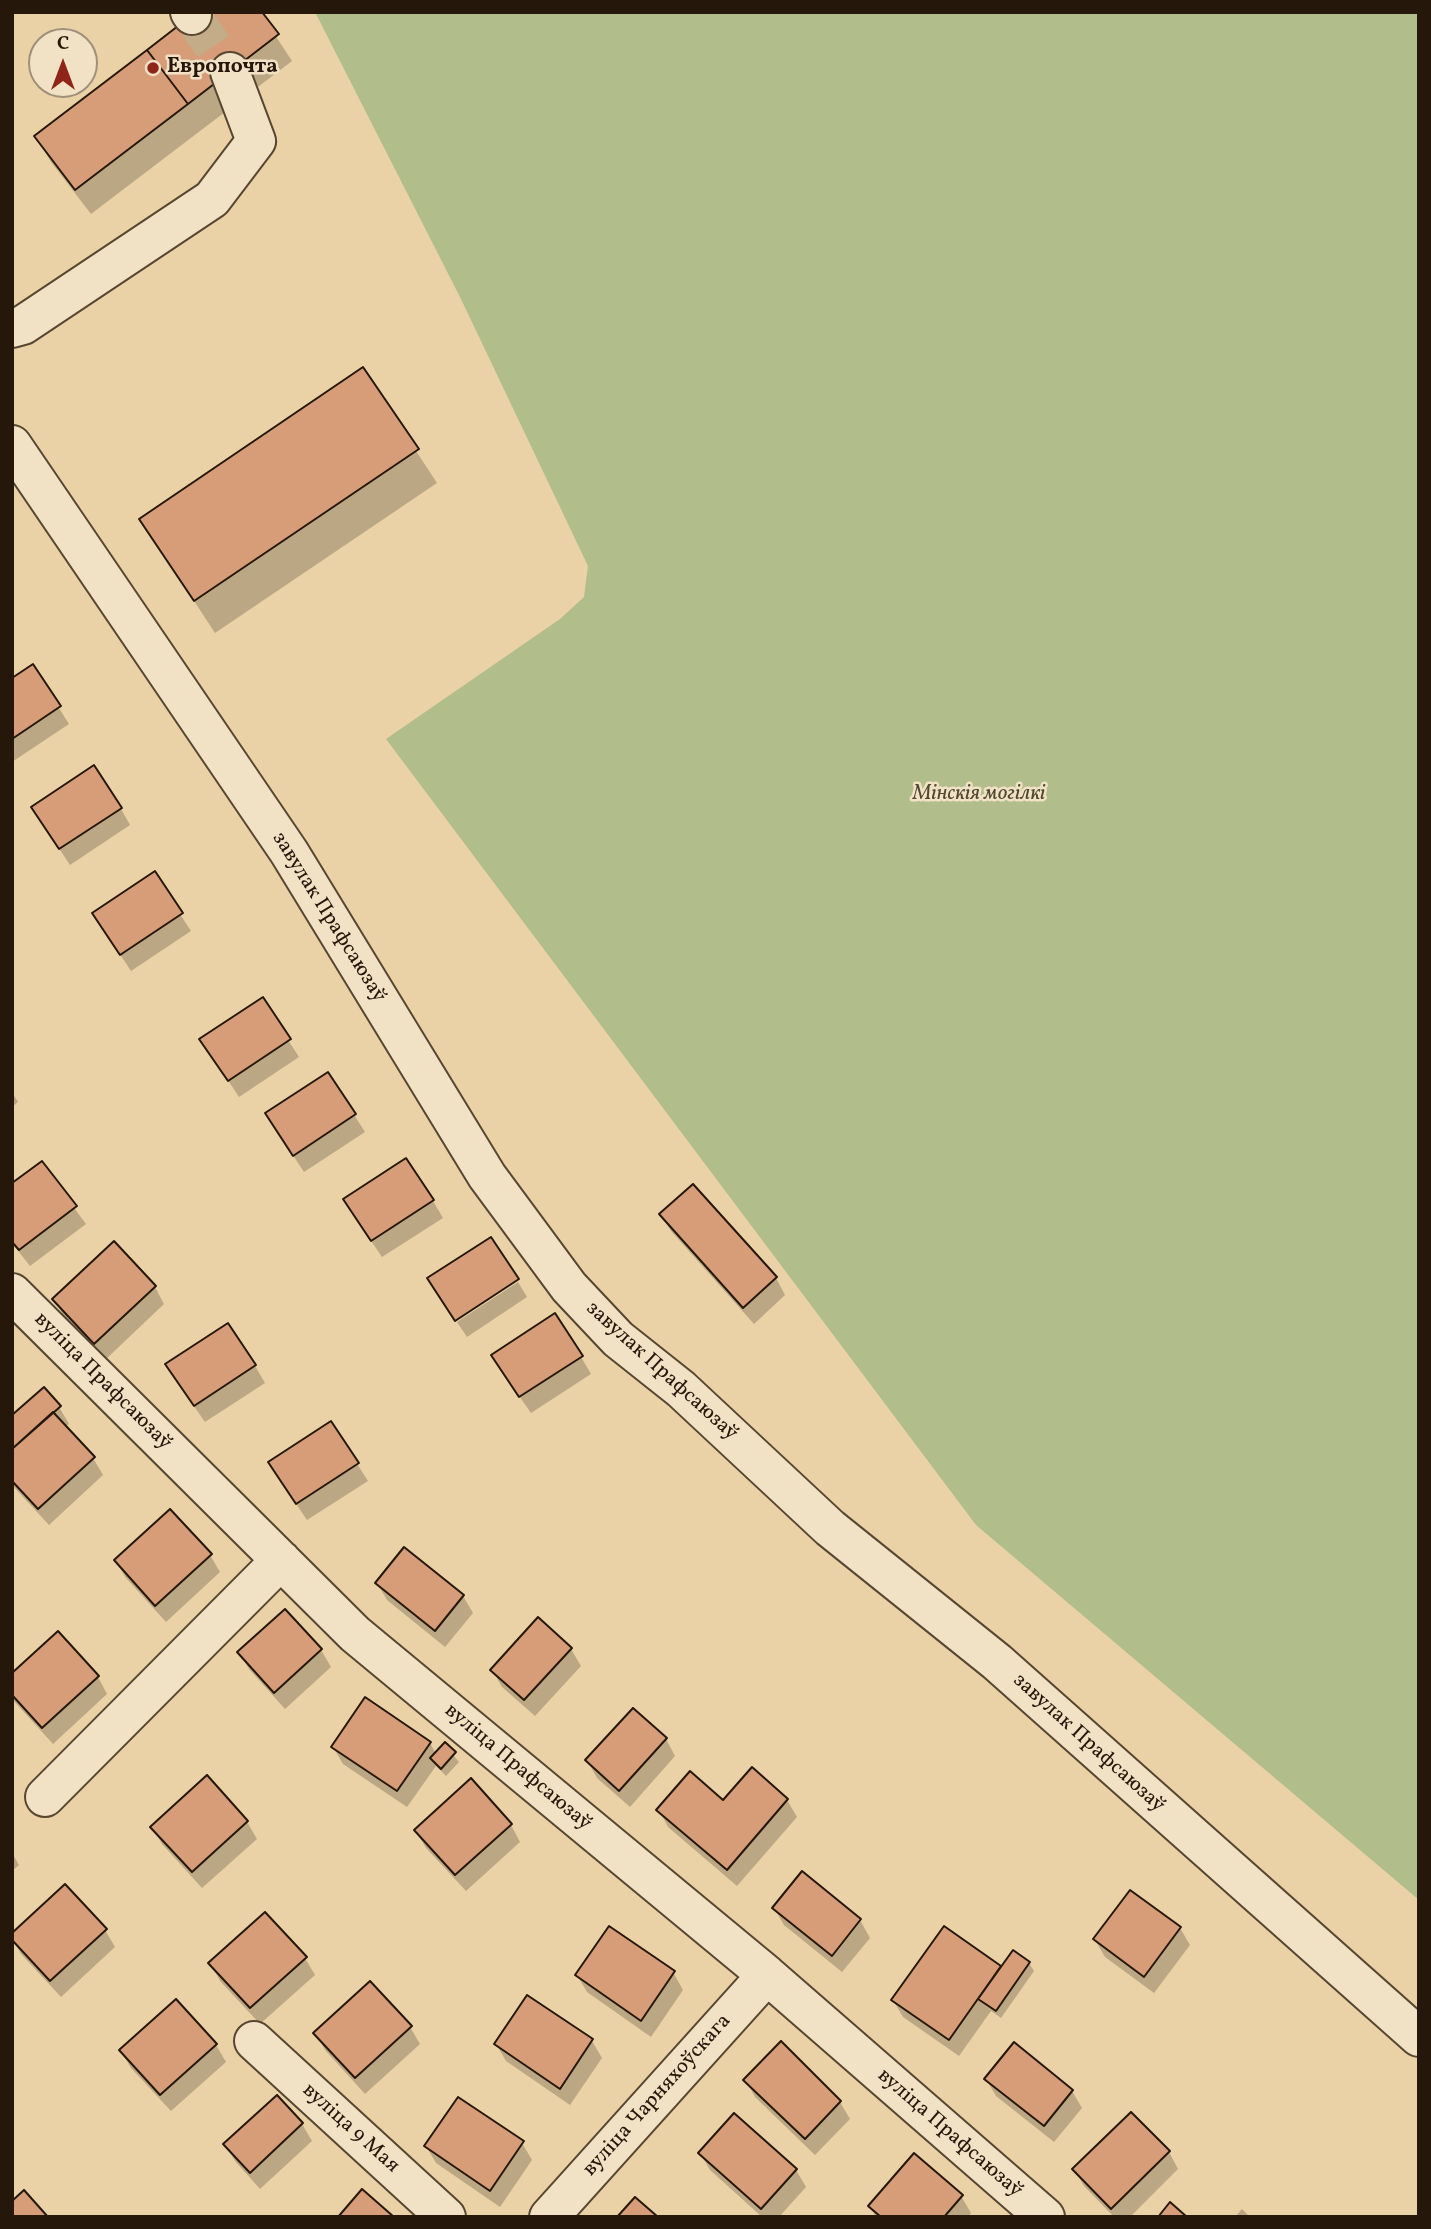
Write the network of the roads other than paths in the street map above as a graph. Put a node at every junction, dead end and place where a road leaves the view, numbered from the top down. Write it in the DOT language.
graph roads {
  1 [pos="230,72"];
  2 [pos="12,328"];
  3 [pos="12,445"];
  4 [pos="12,1293"];
  5 [pos="281,1560"];
  6 [pos="45,1797"];
  7 [pos="767,1975"];
  8 [pos="1419,2037"];
  9 [pos="254,2041"];
  10 [pos="446,2217"];
  11 [pos="549,2217"];
  12 [pos="1045,2217"];
  1 -- 2 [label="street"];
  3 -- 8 [label="street, завулак Прафсаюзаў"];
  4 -- 5 [label="street, вуліца Прафсаюзаў"];
  5 -- 6 [label="street"];
  5 -- 7 [label="street, вуліца Прафсаюзаў"];
  7 -- 11 [label="street, вуліца Чарняхоўскага"];
  7 -- 12 [label="street, вуліца Прафсаюзаў"];
  9 -- 10 [label="street, вуліца 9 Мая"];
}
